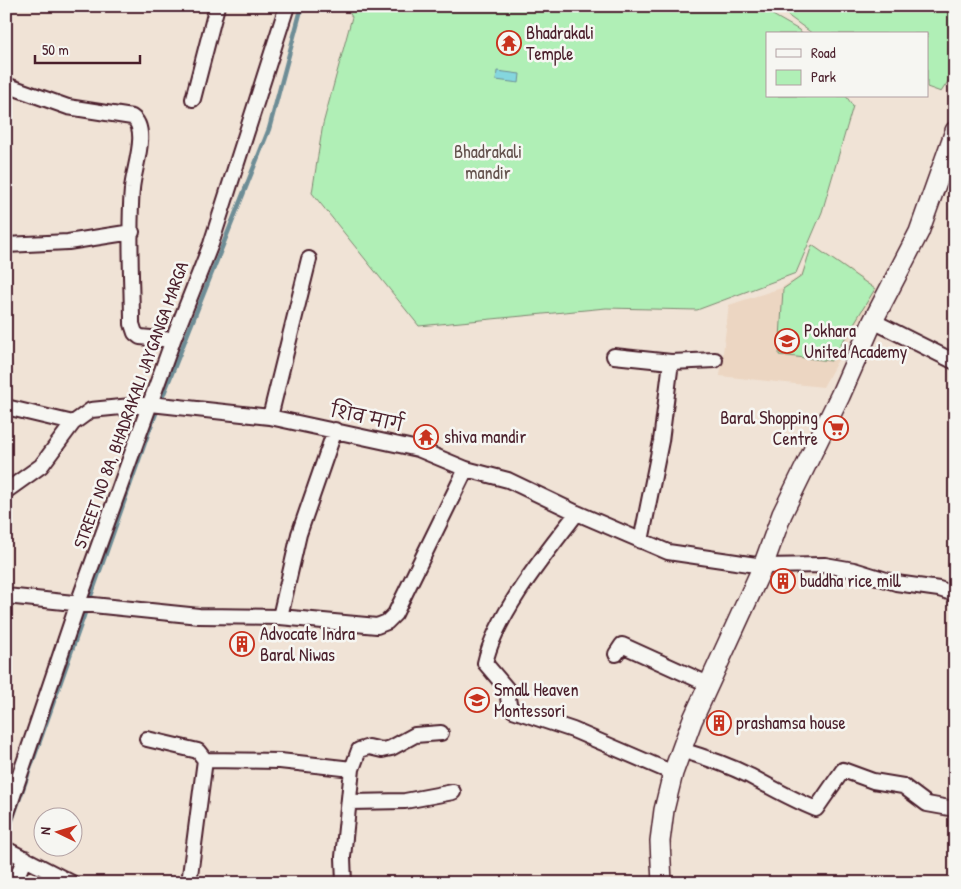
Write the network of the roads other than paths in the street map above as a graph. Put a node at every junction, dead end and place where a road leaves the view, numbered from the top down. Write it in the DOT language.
graph roads {
  1 [pos="217,6"];
  2 [pos="288,6"];
  3 [pos="6,85"];
  4 [pos="193,99"];
  5 [pos="955,131"];
  6 [pos="132,232"];
  7 [pos="6,245"];
  8 [pos="309,259"];
  9 [pos="873,321"];
  10 [pos="173,340"];
  11 [pos="614,356"];
  12 [pos="715,360"];
  13 [pos="671,362"];
  14 [pos="955,362"];
  15 [pos="151,404"];
  16 [pos="6,407"];
  17 [pos="270,417"];
  18 [pos="72,423"];
  19 [pos="336,430"];
  20 [pos="466,469"];
  21 [pos="6,492"];
  22 [pos="577,513"];
  23 [pos="641,541"];
  24 [pos="763,566"];
  25 [pos="955,594"];
  26 [pos="6,596"];
  27 [pos="78,603"];
  28 [pos="280,617"];
  29 [pos="616,654"];
  30 [pos="708,684"];
  31 [pos="441,733"];
  32 [pos="147,740"];
  33 [pos="681,750"];
  34 [pos="205,760"];
  35 [pos="352,769"];
  36 [pos="673,773"];
  37 [pos="453,792"];
  38 [pos="350,802"];
  39 [pos="955,809"];
  40 [pos="6,816"];
  41 [pos="6,849"];
  42 [pos="25,858"];
  43 [pos="14,883"];
  44 [pos="72,883"];
  45 [pos="190,883"];
  46 [pos="344,883"];
  47 [pos="662,883"];
  1 -- 4 [label="street"];
  2 -- 10 [label="street, STREET NO 8A, BHADRAKALI JAYGANGA MARGA"];
  3 -- 6 [label="street"];
  5 -- 9 [label="main road"];
  6 -- 7 [label="street"];
  6 -- 10 [label="street"];
  8 -- 17 [label="street"];
  9 -- 14 [label="street"];
  9 -- 24 [label="main road"];
  10 -- 15 [label="street, STREET NO 8A, BHADRAKALI JAYGANGA MARGA"];
  11 -- 13 [label="street"];
  12 -- 13 [label="street"];
  13 -- 23 [label="street"];
  15 -- 17 [label="street, शिव मार्ग"];
  15 -- 18 [label="street, शिव मार्ग"];
  15 -- 27 [label="street, STREET NO 8A, BHADRAKALI JAYGANGA MARGA"];
  16 -- 18 [label="street"];
  17 -- 19 [label="street, शिव मार्ग"];
  18 -- 21 [label="street, शिव मार्ग"];
  19 -- 20 [label="street, शिव मार्ग"];
  19 -- 28 [label="street"];
  20 -- 22 [label="street, शिव मार्ग"];
  20 -- 28 [label="street"];
  22 -- 23 [label="street, शिव मार्ग"];
  22 -- 36 [label="street"];
  23 -- 24 [label="street, शिव मार्ग"];
  24 -- 25 [label="street, शिव मार्ग"];
  24 -- 30 [label="main road"];
  26 -- 27 [label="street"];
  27 -- 28 [label="street"];
  27 -- 40 [label="street, STREET NO 8A, BHADRAKALI JAYGANGA MARGA"];
  29 -- 30 [label="street"];
  30 -- 33 [label="main road"];
  31 -- 35 [label="street"];
  32 -- 34 [label="street"];
  33 -- 36 [label="main road"];
  33 -- 39 [label="street"];
  34 -- 35 [label="street"];
  34 -- 45 [label="street"];
  35 -- 38 [label="street"];
  36 -- 47 [label="main road"];
  37 -- 38 [label="street"];
  38 -- 46 [label="street"];
  41 -- 42 [label="street"];
  42 -- 43 [label="street"];
  42 -- 44 [label="street"];
}
